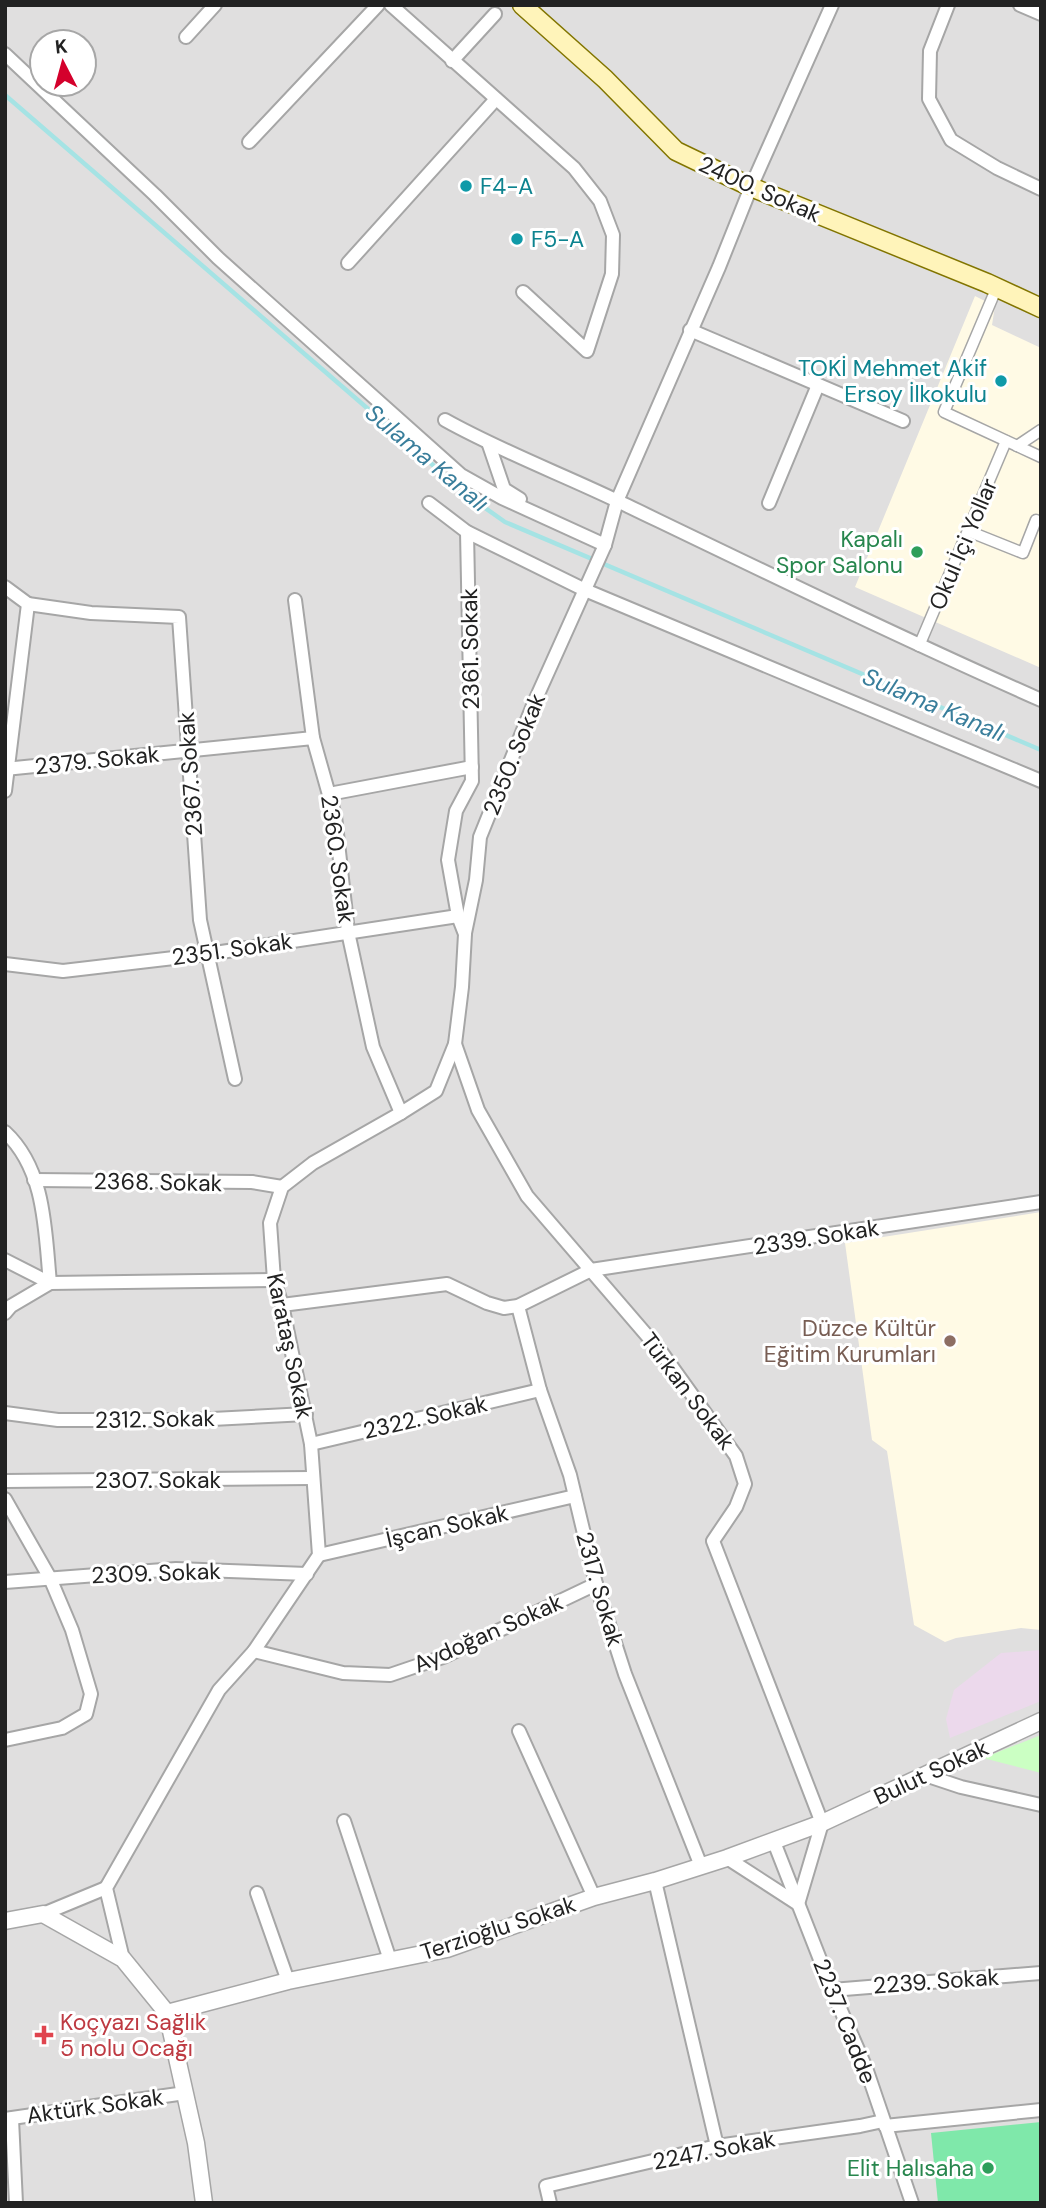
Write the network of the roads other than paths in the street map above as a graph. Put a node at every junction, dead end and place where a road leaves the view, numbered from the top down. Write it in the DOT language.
graph roads {
  1 [pos="215,5"];
  2 [pos="378,5"];
  3 [pos="391,5"];
  4 [pos="522,5"];
  5 [pos="832,5"];
  6 [pos="948,5"];
  7 [pos="1020,5"];
  8 [pos="495,14"];
  9 [pos="1041,15"];
  10 [pos="186,37"];
  11 [pos="5,54"];
  12 [pos="452,61"];
  13 [pos="496,99"];
  14 [pos="249,142"];
  15 [pos="751,187"];
  16 [pos="1041,189"];
  17 [pos="348,263"];
  18 [pos="997,287"];
  19 [pos="523,292"];
  20 [pos="1041,307"];
  21 [pos="690,330"];
  22 [pos="818,385"];
  23 [pos="445,420"];
  24 [pos="903,421"];
  25 [pos="1041,430"];
  26 [pos="1006,441"];
  27 [pos="489,445"];
  28 [pos="1017,446"];
  29 [pos="1041,457"];
  30 [pos="618,501"];
  31 [pos="429,503"];
  32 [pos="769,503"];
  33 [pos="1036,520"];
  34 [pos="968,531"];
  35 [pos="467,532"];
  36 [pos="606,543"];
  37 [pos="587,585"];
  38 [pos="5,587"];
  39 [pos="295,600"];
  40 [pos="28,604"];
  41 [pos="919,646"];
  42 [pos="1041,700"];
  43 [pos="313,738"];
  44 [pos="189,751"];
  45 [pos="472,766"];
  46 [pos="7,769"];
  47 [pos="1041,781"];
  48 [pos="5,791"];
  49 [pos="329,794"];
  50 [pos="457,916"];
  51 [pos="348,932"];
  52 [pos="465,934"];
  53 [pos="208,954"];
  54 [pos="5,964"];
  55 [pos="455,1044"];
  56 [pos="234,1079"];
  57 [pos="401,1113"];
  58 [pos="5,1132"];
  59 [pos="34,1180"];
  60 [pos="282,1187"];
  61 [pos="1041,1202"];
  62 [pos="5,1260"];
  63 [pos="590,1270"];
  64 [pos="274,1280"];
  65 [pos="50,1283"];
  66 [pos="282,1305"];
  67 [pos="518,1306"];
  68 [pos="5,1313"];
  69 [pos="540,1390"];
  70 [pos="5,1413"];
  71 [pos="306,1414"];
  72 [pos="311,1444"];
  73 [pos="312,1478"];
  74 [pos="5,1481"];
  75 [pos="575,1496"];
  76 [pos="5,1499"];
  77 [pos="319,1555"];
  78 [pos="307,1574"];
  79 [pos="51,1578"];
  80 [pos="5,1582"];
  81 [pos="596,1584"];
  82 [pos="254,1651"];
  83 [pos="1041,1721"];
  84 [pos="519,1731"];
  85 [pos="5,1740"];
  86 [pos="925,1775"];
  87 [pos="1041,1805"];
  88 [pos="344,1821"];
  89 [pos="822,1823"];
  90 [pos="774,1842"];
  91 [pos="727,1858"];
  92 [pos="701,1866"];
  93 [pos="655,1881"];
  94 [pos="106,1888"];
  95 [pos="257,1893"];
  96 [pos="594,1897"];
  97 [pos="798,1904"];
  98 [pos="44,1914"];
  99 [pos="5,1921"];
  100 [pos="123,1959"];
  101 [pos="390,1960"];
  102 [pos="1041,1973"];
  103 [pos="288,1981"];
  104 [pos="832,1990"];
  105 [pos="167,2013"];
  106 [pos="185,2094"];
  107 [pos="1041,2110"];
  108 [pos="8,2119"];
  109 [pos="884,2123"];
  110 [pos="717,2146"];
  111 [pos="16,2203"];
  112 [pos="204,2203"];
  113 [pos="550,2203"];
  114 [pos="912,2203"];
  1 -- 10 [label="street"];
  2 -- 14 [label="street"];
  3 -- 12 [label="street"];
  4 -- 15 [label="main road, 2400. Sokak"];
  5 -- 15 [label="street, 2350. Sokak"];
  6 -- 16 [label="street"];
  7 -- 9 [label="street"];
  8 -- 12 [label="street"];
  11 -- 36 [label="street"];
  12 -- 13 [label="street"];
  13 -- 17 [label="street"];
  13 -- 19 [label="street"];
  15 -- 18 [label="main road, 2400. Sokak"];
  15 -- 21 [label="street, 2350. Sokak"];
  18 -- 20 [label="main road, 2400. Sokak"];
  18 -- 26 [label="street"];
  21 -- 22 [label="street"];
  21 -- 30 [label="street, 2350. Sokak"];
  22 -- 24 [label="street"];
  22 -- 32 [label="street"];
  23 -- 27 [label="street"];
  25 -- 28 [label="street"];
  26 -- 28 [label="street"];
  26 -- 34 [label="street, Okul İçi Yollar"];
  27 -- 30 [label="street"];
  27 -- 36 [label="street"];
  28 -- 29 [label="street"];
  30 -- 36 [label="street, 2350. Sokak"];
  30 -- 41 [label="street"];
  31 -- 35 [label="street"];
  33 -- 34 [label="street"];
  34 -- 41 [label="street, Okul İçi Yollar"];
  35 -- 37 [label="street"];
  35 -- 45 [label="street, 2361. Sokak"];
  36 -- 37 [label="street, 2350. Sokak"];
  37 -- 47 [label="street"];
  37 -- 52 [label="street, 2350. Sokak"];
  38 -- 40 [label="street"];
  39 -- 43 [label="street, 2360. Sokak"];
  40 -- 44 [label="street, 2367. Sokak"];
  40 -- 46 [label="street"];
  41 -- 42 [label="street"];
  43 -- 44 [label="street, 2379. Sokak"];
  43 -- 49 [label="street, 2360. Sokak"];
  44 -- 46 [label="street, 2379. Sokak"];
  44 -- 53 [label="street, 2367. Sokak"];
  45 -- 49 [label="street"];
  45 -- 50 [label="street"];
  46 -- 48 [label="street"];
  49 -- 51 [label="street, 2360. Sokak"];
  50 -- 51 [label="street, 2351. Sokak"];
  50 -- 52 [label="street"];
  51 -- 53 [label="street, 2351. Sokak"];
  51 -- 57 [label="street, 2360. Sokak"];
  52 -- 55 [label="street"];
  53 -- 54 [label="street, 2351. Sokak"];
  53 -- 56 [label="street, 2367. Sokak"];
  55 -- 57 [label="street"];
  55 -- 63 [label="street"];
  57 -- 60 [label="street"];
  58 -- 59 [label="street"];
  59 -- 60 [label="street, 2368. Sokak"];
  59 -- 65 [label="street"];
  60 -- 64 [label="street, Karataş Sokak"];
  61 -- 63 [label="street, 2339. Sokak"];
  62 -- 65 [label="street"];
  63 -- 67 [label="street"];
  63 -- 89 [label="street, Türkan Sokak"];
  64 -- 65 [label="street"];
  64 -- 66 [label="street, Karataş Sokak"];
  65 -- 68 [label="street"];
  66 -- 67 [label="street"];
  66 -- 71 [label="street, Karataş Sokak"];
  67 -- 69 [label="street, 2317. Sokak"];
  69 -- 72 [label="street, 2322. Sokak"];
  69 -- 75 [label="street, 2317. Sokak"];
  70 -- 71 [label="street, 2312. Sokak"];
  71 -- 72 [label="street, Karataş Sokak"];
  72 -- 73 [label="street, Karataş Sokak"];
  73 -- 74 [label="street, 2307. Sokak"];
  73 -- 77 [label="street, Karataş Sokak"];
  75 -- 77 [label="street, İşcan Sokak"];
  75 -- 81 [label="street, 2317. Sokak"];
  76 -- 79 [label="street"];
  77 -- 78 [label="street"];
  78 -- 79 [label="street, 2309. Sokak"];
  78 -- 82 [label="street"];
  79 -- 80 [label="street, 2309. Sokak"];
  79 -- 85 [label="street"];
  81 -- 82 [label="street, Aydoğan Sokak"];
  81 -- 92 [label="street, 2317. Sokak"];
  82 -- 94 [label="street"];
  83 -- 86 [label="street, Bulut Sokak"];
  84 -- 96 [label="street"];
  86 -- 87 [label="street"];
  86 -- 89 [label="street, Bulut Sokak"];
  88 -- 101 [label="street"];
  89 -- 90 [label="street, Terzioğlu Sokak"];
  89 -- 97 [label="street"];
  90 -- 91 [label="street, Terzioğlu Sokak"];
  90 -- 97 [label="street, 2237. Cadde"];
  91 -- 92 [label="street, Terzioğlu Sokak"];
  91 -- 97 [label="street"];
  92 -- 93 [label="street, Terzioğlu Sokak"];
  93 -- 96 [label="street, Terzioğlu Sokak"];
  93 -- 110 [label="street"];
  94 -- 98 [label="street"];
  94 -- 100 [label="street"];
  95 -- 103 [label="street"];
  96 -- 101 [label="street, Terzioğlu Sokak"];
  97 -- 104 [label="street, 2237. Cadde"];
  98 -- 99 [label="street"];
  98 -- 100 [label="street"];
  100 -- 105 [label="street"];
  101 -- 103 [label="street, Terzioğlu Sokak"];
  102 -- 104 [label="street, 2239. Sokak"];
  103 -- 105 [label="street, Terzioğlu Sokak"];
  104 -- 109 [label="street, 2237. Cadde"];
  105 -- 106 [label="street"];
  106 -- 108 [label="street, Aktürk Sokak"];
  106 -- 112 [label="street"];
  107 -- 109 [label="street, 2247. Sokak"];
  108 -- 111 [label="street"];
  109 -- 110 [label="street, 2247. Sokak"];
  109 -- 114 [label="street, 2237. Cadde"];
  110 -- 113 [label="street, 2247. Sokak"];
}
